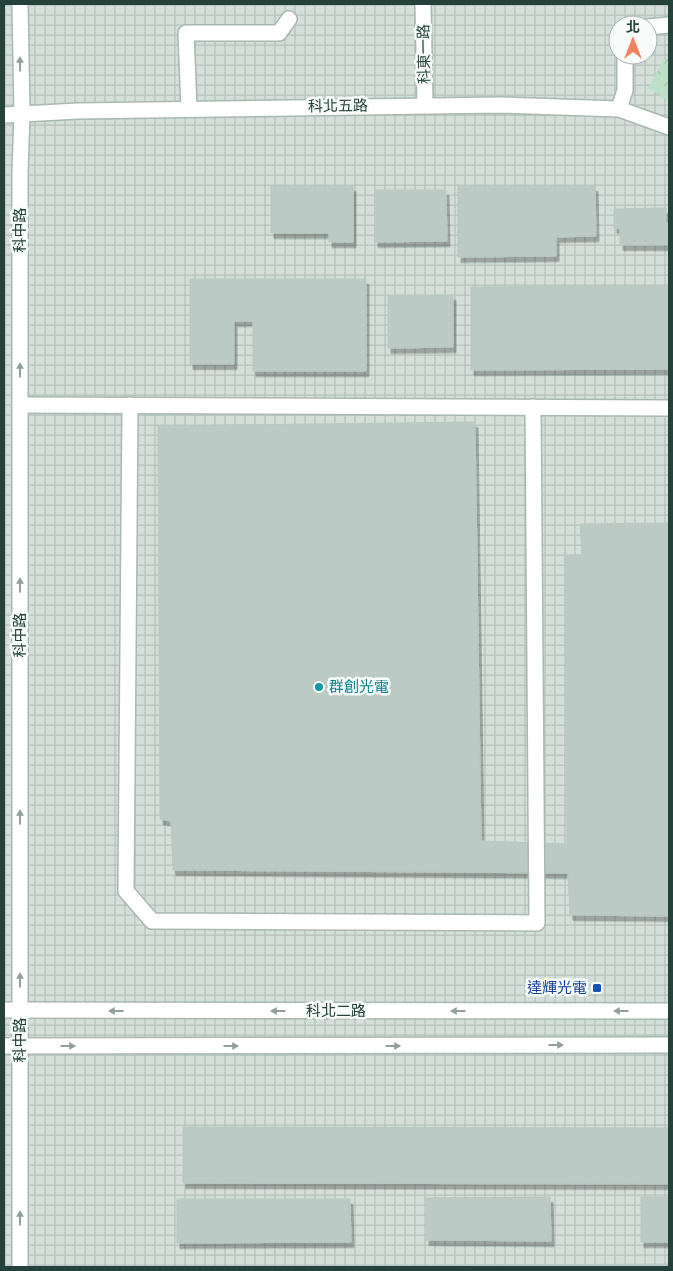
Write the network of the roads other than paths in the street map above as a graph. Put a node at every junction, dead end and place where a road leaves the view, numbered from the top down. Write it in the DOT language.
graph roads {
  1 [pos="20,4"];
  2 [pos="423,4"];
  3 [pos="289,19"];
  4 [pos="625,65"];
  5 [pos="425,105"];
  6 [pos="189,109"];
  7 [pos="620,109"];
  8 [pos="22,113"];
  9 [pos="4,115"];
  10 [pos="669,127"];
  11 [pos="20,405"];
  12 [pos="130,405"];
  13 [pos="533,407"];
  14 [pos="669,408"];
  15 [pos="4,1010"];
  16 [pos="20,1011"];
  17 [pos="669,1011"];
  18 [pos="669,1045"];
  19 [pos="4,1046"];
  20 [pos="20,1046"];
  21 [pos="20,1267"];
  8 -- 1 [label="street, 科中路, one-way"];
  2 -- 5 [label="street, 科東一路"];
  3 -- 6 [label="street"];
  4 -- 7 [label="street"];
  5 -- 6 [label="street, 科北五路"];
  5 -- 7 [label="street, 科北五路"];
  6 -- 8 [label="street, 科北五路"];
  7 -- 10 [label="street, 科北五路"];
  8 -- 9 [label="street, 科北五路"];
  11 -- 8 [label="street, 科中路, one-way"];
  11 -- 12 [label="street"];
  16 -- 11 [label="street, 科中路, one-way"];
  12 -- 13 [label="street"];
  12 -- 13 [label="street"];
  13 -- 14 [label="street"];
  15 -- 16 [label="street, 科北二路"];
  17 -- 16 [label="street, 科北二路, one-way"];
  16 -- 20 [label="street, 科中路"];
  20 -- 18 [label="street, one-way"];
  19 -- 20 [label="street"];
  21 -- 20 [label="street, 科中路, one-way"];
}
